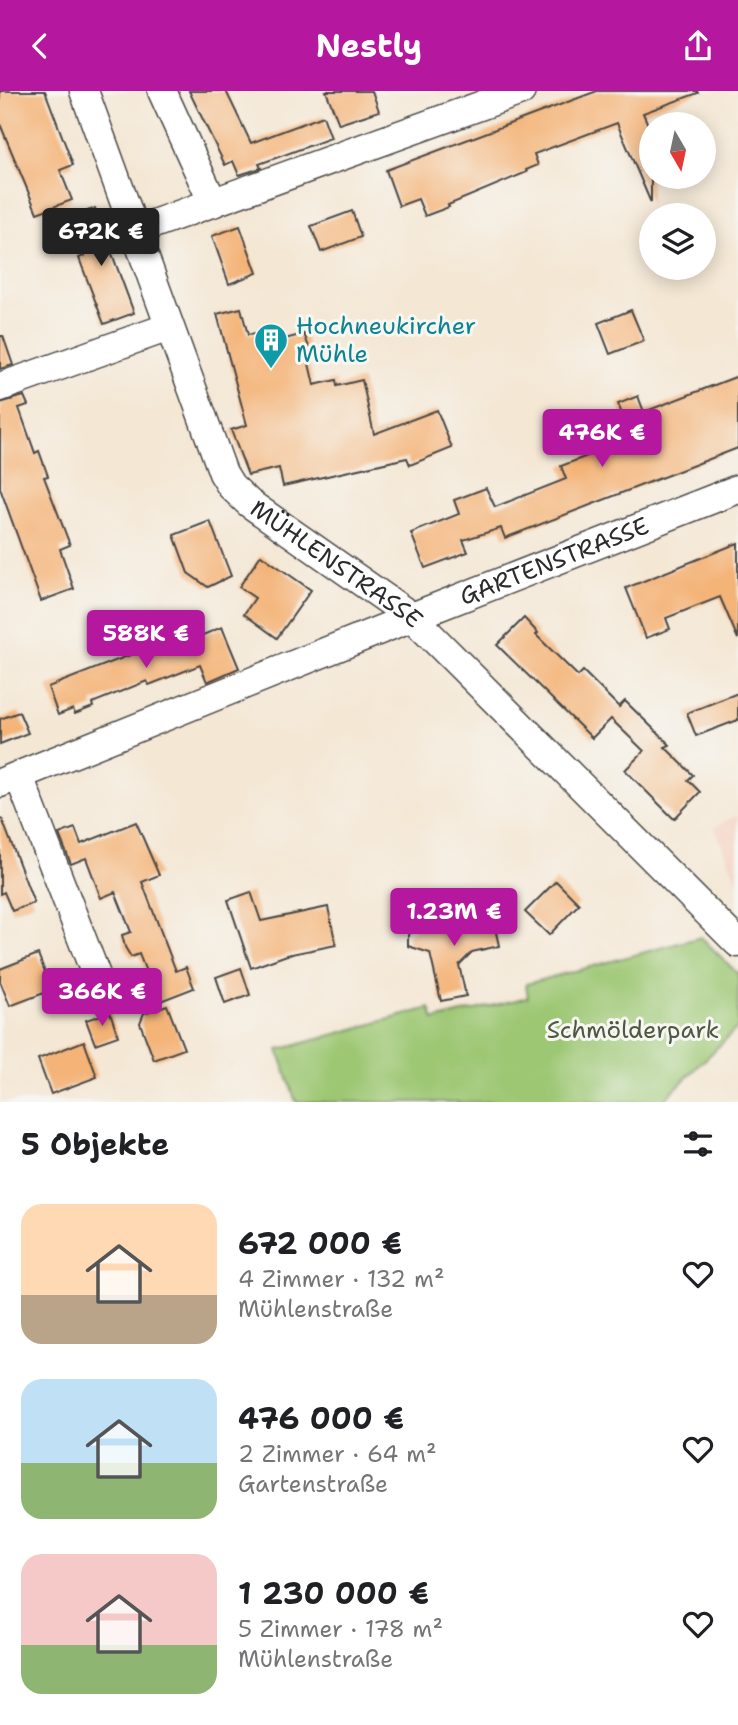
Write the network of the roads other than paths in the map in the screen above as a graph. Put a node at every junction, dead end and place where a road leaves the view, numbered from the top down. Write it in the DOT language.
graph roads {
  1 [pos="84,91"];
  2 [pos="162,91"];
  3 [pos="521,91"];
  4 [pos="485,97"];
  5 [pos="213,203"];
  6 [pos="134,231"];
  7 [pos="169,327"];
  8 [pos="0,387"];
  9 [pos="738,489"];
  10 [pos="412,617"];
  11 [pos="10,780"];
  12 [pos="738,943"];
  13 [pos="100,988"];
  1 -- 6 [label="street, MÜHLENSTRASSE"];
  2 -- 5 [label="street"];
  3 -- 4 [label="street"];
  4 -- 5 [label="street"];
  5 -- 6 [label="street"];
  6 -- 7 [label="street, MÜHLENSTRASSE"];
  7 -- 8 [label="street"];
  7 -- 10 [label="street, MÜHLENSTRASSE"];
  9 -- 10 [label="street, GARTENSTRASSE"];
  10 -- 11 [label="street, GARTENSTRASSE"];
  10 -- 12 [label="street, MÜHLENSTRASSE"];
  11 -- 13 [label="street, GARTENSTRASSE"];
}
